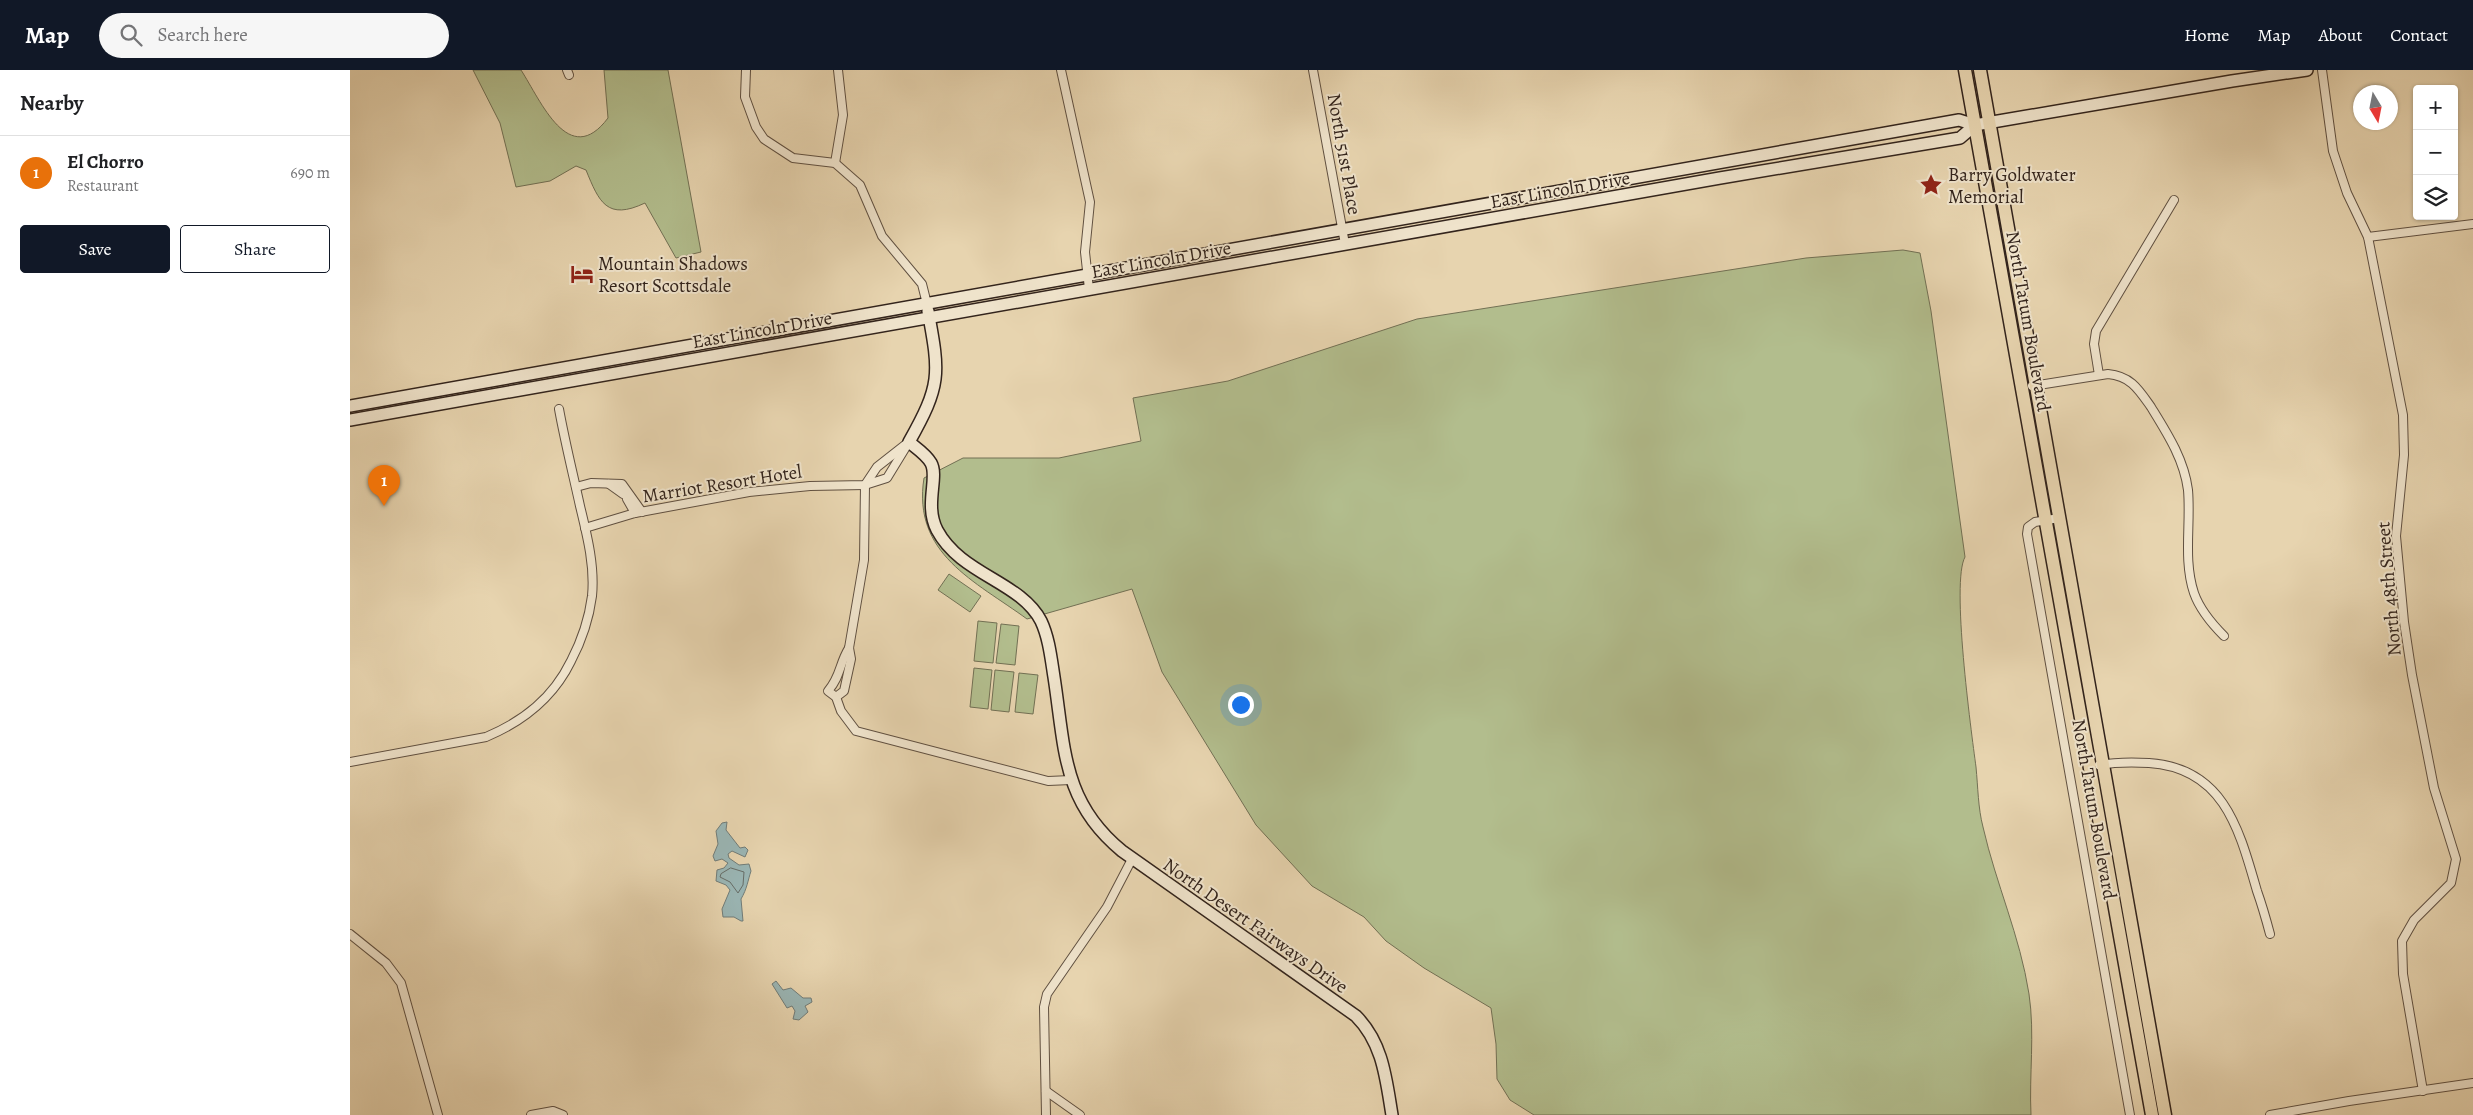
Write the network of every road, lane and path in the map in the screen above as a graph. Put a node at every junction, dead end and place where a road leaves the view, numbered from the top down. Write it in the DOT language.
graph roads {
  1 [pos="746,70"];
  2 [pos="838,70"];
  3 [pos="1062,70"];
  4 [pos="1313,70"];
  5 [pos="1965,70"];
  6 [pos="1980,70"];
  7 [pos="2307,70"];
  8 [pos="2322,70"];
  9 [pos="1989,123"];
  10 [pos="1975,126"];
  11 [pos="835,163"];
  12 [pos="2174,200"];
  13 [pos="2473,224"];
  14 [pos="1342,230"];
  15 [pos="2368,237"];
  16 [pos="1345,244"];
  17 [pos="1087,276"];
  18 [pos="1089,289"];
  19 [pos="927,304"];
  20 [pos="930,317"];
  21 [pos="760,333"];
  22 [pos="762,348"];
  23 [pos="598,362"];
  24 [pos="2099,375"];
  25 [pos="2036,386"];
  26 [pos="534,387"];
  27 [pos="2022,388"];
  28 [pos="350,406"];
  29 [pos="559,409"];
  30 [pos="350,420"];
  31 [pos="909,442"];
  32 [pos="605,482"];
  33 [pos="865,485"];
  34 [pos="576,487"];
  35 [pos="639,512"];
  36 [pos="2059,518"];
  37 [pos="2045,520"];
  38 [pos="585,528"];
  39 [pos="2224,636"];
  40 [pos="849,648"];
  41 [pos="836,697"];
  42 [pos="350,762"];
  43 [pos="2103,765"];
  44 [pos="2089,768"];
  45 [pos="1071,780"];
  46 [pos="1132,859"];
  47 [pos="350,934"];
  48 [pos="2270,934"];
  49 [pos="2473,1084"];
  50 [pos="1046,1091"];
  51 [pos="2423,1091"];
  52 [pos="438,1115"];
  53 [pos="531,1115"];
  54 [pos="563,1115"];
  55 [pos="1046,1115"];
  56 [pos="1080,1115"];
  57 [pos="1392,1115"];
  58 [pos="2130,1115"];
  59 [pos="2152,1115"];
  60 [pos="2165,1115"];
  61 [pos="2270,1115"];
  1 -- 11 [label="street"];
  2 -- 11 [label="street"];
  3 -- 17 [label="street"];
  4 -- 14 [label="street, North 51st Place"];
  5 -- 10 [label="main road, North Tatum Boulevard"];
  6 -- 9 [label="main road, North Tatum Boulevard"];
  7 -- 9 [label="main road, East Lincoln Drive"];
  8 -- 15 [label="street, North 48th Street"];
  9 -- 10 [label="main road, East Lincoln Drive"];
  9 -- 25 [label="main road, North Tatum Boulevard"];
  10 -- 14 [label="main road, East Lincoln Drive"];
  10 -- 16 [label="main road, East Lincoln Drive"];
  10 -- 27 [label="main road, North Tatum Boulevard"];
  11 -- 19 [label="street"];
  12 -- 24 [label="street"];
  13 -- 15 [label="street"];
  14 -- 16 [label="street, North 51st Place"];
  14 -- 17 [label="main road, East Lincoln Drive"];
  15 -- 51 [label="street, North 48th Street"];
  16 -- 18 [label="main road, East Lincoln Drive"];
  17 -- 18 [label="street"];
  17 -- 19 [label="main road, East Lincoln Drive"];
  18 -- 20 [label="main road, East Lincoln Drive"];
  19 -- 20 [label="main road"];
  19 -- 21 [label="main road, East Lincoln Drive"];
  20 -- 22 [label="main road, East Lincoln Drive"];
  20 -- 31 [label="main road"];
  21 -- 22 [label="main road"];
  21 -- 23 [label="main road, East Lincoln Drive"];
  22 -- 26 [label="main road, East Lincoln Drive"];
  23 -- 26 [label="main road"];
  23 -- 28 [label="main road, East Lincoln Drive"];
  24 -- 25 [label="street"];
  24 -- 39 [label="street"];
  25 -- 27 [label="street"];
  25 -- 36 [label="main road, North Tatum Boulevard"];
  26 -- 30 [label="main road, East Lincoln Drive"];
  27 -- 37 [label="main road, North Tatum Boulevard"];
  29 -- 34 [label="street"];
  31 -- 33 [label="street"];
  31 -- 33 [label="street"];
  31 -- 45 [label="main road, North Desert Fairways Drive"];
  32 -- 34 [label="street"];
  32 -- 35 [label="street"];
  32 -- 35 [label="street"];
  33 -- 35 [label="street, Marriot Resort Hotel"];
  33 -- 40 [label="street"];
  34 -- 38 [label="street"];
  35 -- 38 [label="street, Marriot Resort Hotel"];
  36 -- 37 [label="street, North Tatum Boulevard"];
  36 -- 43 [label="main road, North Tatum Boulevard"];
  37 -- 44 [label="main road, North Tatum Boulevard"];
  37 -- 58 [label="street, North Tatum Boulevard"];
  38 -- 42 [label="street"];
  40 -- 41 [label="street"];
  40 -- 41 [label="street"];
  41 -- 45 [label="street"];
  43 -- 44 [label="street"];
  43 -- 48 [label="street"];
  43 -- 60 [label="main road, North Tatum Boulevard"];
  44 -- 59 [label="main road, North Tatum Boulevard"];
  45 -- 46 [label="main road, North Desert Fairways Drive"];
  46 -- 50 [label="street"];
  46 -- 57 [label="main road, North Desert Fairways Drive"];
  47 -- 52 [label="street"];
  49 -- 51 [label="street"];
  50 -- 55 [label="street"];
  50 -- 56 [label="street"];
  51 -- 61 [label="street"];
  53 -- 54 [label="street"];
}
